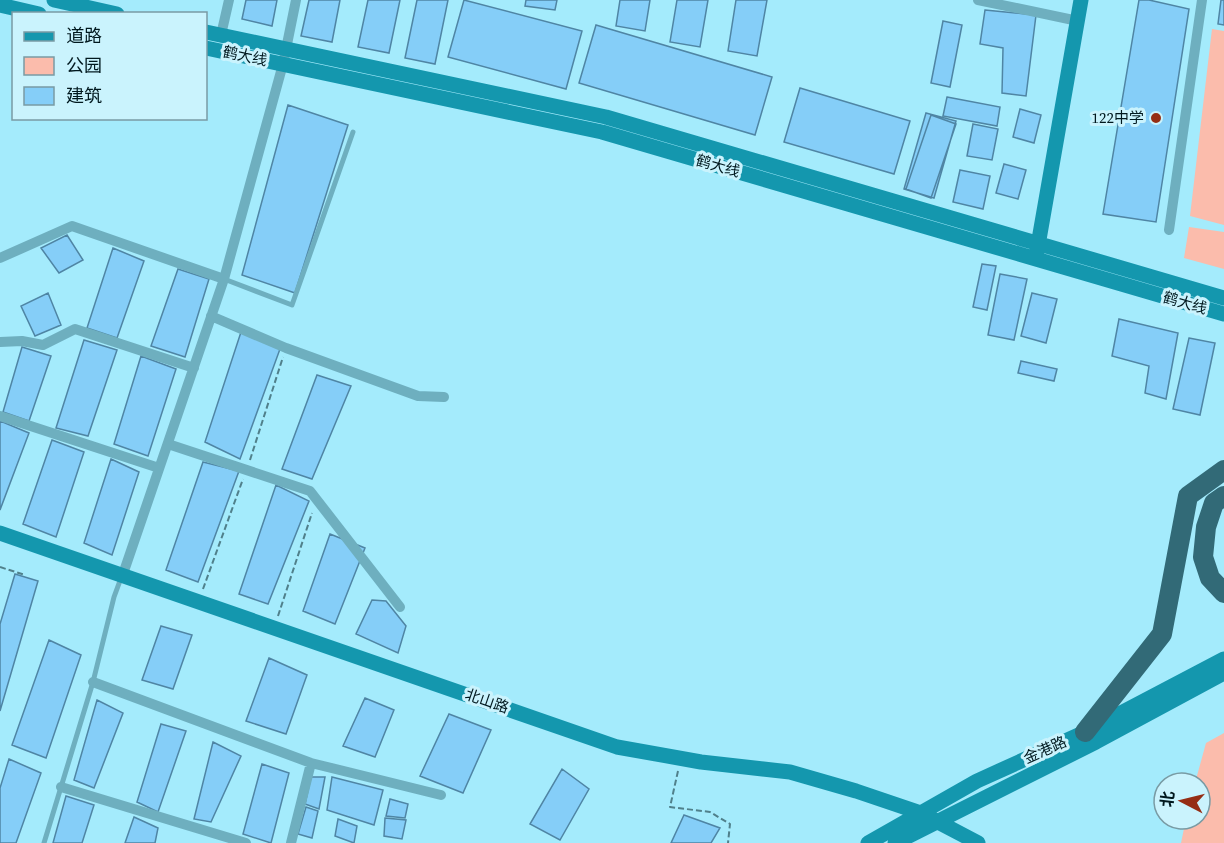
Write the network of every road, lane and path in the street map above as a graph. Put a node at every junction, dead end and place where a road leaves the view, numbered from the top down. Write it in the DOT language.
graph roads {
  1 [pos="54,0"];
  2 [pos="229,0"];
  3 [pos="297,0"];
  4 [pos="978,0"];
  5 [pos="1081,0"];
  6 [pos="1202,0"];
  7 [pos="0,5"];
  8 [pos="30,12"];
  9 [pos="108,12"];
  10 [pos="1078,21"];
  11 [pos="213,34"];
  12 [pos="207,48"];
  13 [pos="284,57"];
  14 [pos="353,132"];
  15 [pos="1169,230"];
  16 [pos="1037,251"];
  17 [pos="0,258"];
  18 [pos="224,279"];
  19 [pos="1224,298"];
  20 [pos="1224,314"];
  21 [pos="211,316"];
  22 [pos="0,342"];
  23 [pos="286,348"];
  24 [pos="194,368"];
  25 [pos="444,397"];
  26 [pos="0,416"];
  27 [pos="168,444"];
  28 [pos="159,468"];
  29 [pos="246,470"];
  30 [pos="1224,470"];
  31 [pos="1224,496"];
  32 [pos="317,499"];
  33 [pos="0,533"];
  34 [pos="0,567"];
  35 [pos="25,575"];
  36 [pos="122,577"];
  37 [pos="1224,593"];
  38 [pos="198,602"];
  39 [pos="400,608"];
  40 [pos="274,627"];
  41 [pos="1224,659"];
  42 [pos="1224,673"];
  43 [pos="93,682"];
  44 [pos="1085,732"];
  45 [pos="681,759"];
  46 [pos="311,763"];
  47 [pos="61,787"];
  48 [pos="441,795"];
  49 [pos="44,843"];
  50 [pos="246,843"];
  51 [pos="291,843"];
  52 [pos="728,843"];
  53 [pos="868,843"];
  54 [pos="895,843"];
  55 [pos="978,843"];
  1 -- 9 [label="main road"];
  2 -- 11 [label="street"];
  3 -- 13 [label="street"];
  4 -- 10 [label="street"];
  5 -- 10 [label="main road"];
  6 -- 15 [label="street"];
  7 -- 8 [label="main road"];
  10 -- 16 [label="main road"];
  11 -- 13 [label="main road, 鹤大线"];
  12 -- 13 [label="main road, 鹤大线"];
  13 -- 16 [label="main road, 鹤大线"];
  13 -- 18 [label="street"];
  14 -- 18 [label="lane"];
  16 -- 19 [label="main road, 鹤大线"];
  16 -- 20 [label="main road, 鹤大线"];
  17 -- 18 [label="street"];
  18 -- 21 [label="street"];
  21 -- 23 [label="street"];
  21 -- 24 [label="street"];
  22 -- 24 [label="street"];
  23 -- 25 [label="street"];
  23 -- 29 [label="path"];
  24 -- 27 [label="street"];
  26 -- 28 [label="street"];
  27 -- 28 [label="street"];
  27 -- 29 [label="street"];
  28 -- 36 [label="street"];
  29 -- 32 [label="street"];
  29 -- 38 [label="path"];
  30 -- 44 [label="highway"];
  31 -- 37 [label="highway"];
  32 -- 39 [label="street"];
  32 -- 40 [label="path"];
  33 -- 36 [label="main road, 北山路"];
  34 -- 35 [label="path"];
  36 -- 38 [label="main road, 北山路"];
  36 -- 43 [label="lane"];
  38 -- 40 [label="main road, 北山路"];
  40 -- 45 [label="main road, 北山路"];
  41 -- 44 [label="main road, 金港路"];
  42 -- 54 [label="main road, 金港路"];
  43 -- 46 [label="street"];
  43 -- 47 [label="lane"];
  44 -- 53 [label="main road, 金港路"];
  45 -- 52 [label="path"];
  45 -- 55 [label="main road, 北山路"];
  46 -- 48 [label="street"];
  46 -- 51 [label="street"];
  47 -- 49 [label="lane"];
  47 -- 50 [label="street"];
}
